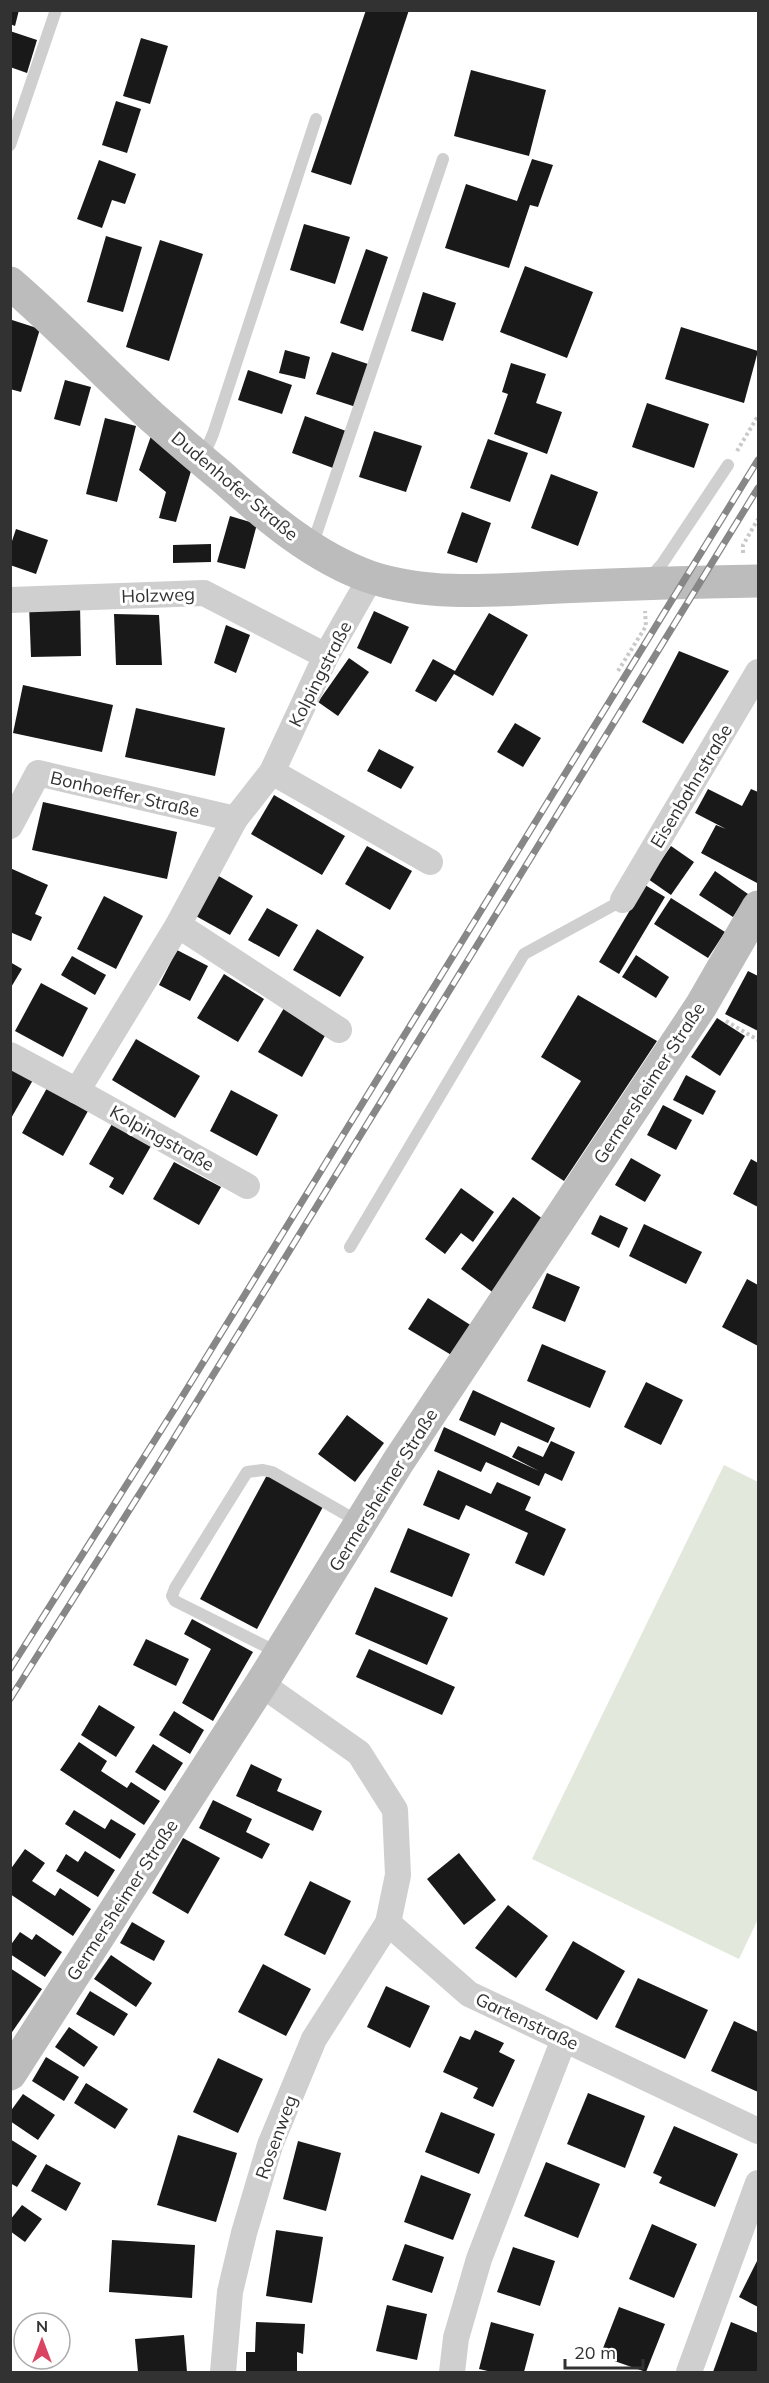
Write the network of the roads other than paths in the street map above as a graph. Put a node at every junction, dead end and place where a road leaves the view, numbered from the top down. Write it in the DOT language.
graph roads {
  1 [pos="56,10"];
  2 [pos="316,119"];
  3 [pos="10,145"];
  4 [pos="443,159"];
  5 [pos="10,283"];
  6 [pos="202,460"];
  7 [pos="728,465"];
  8 [pos="311,548"];
  9 [pos="371,577"];
  10 [pos="751,581"];
  11 [pos="644,584"];
  12 [pos="10,600"];
  13 [pos="326,656"];
  14 [pos="759,672"];
  15 [pos="272,772"];
  16 [pos="235,819"];
  17 [pos="10,826"];
  18 [pos="430,862"];
  19 [pos="623,900"];
  20 [pos="759,908"];
  21 [pos="178,925"];
  22 [pos="339,1030"];
  23 [pos="10,1055"];
  24 [pos="77,1091"];
  25 [pos="247,1186"];
  26 [pos="351,1247"];
  27 [pos="361,1523"];
  28 [pos="280,1654"];
  29 [pos="261,1684"];
  30 [pos="388,1923"];
  31 [pos="564,2039"];
  32 [pos="10,2074"];
  33 [pos="759,2131"];
  34 [pos="759,2183"];
  35 [pos="223,2373"];
  36 [pos="452,2373"];
  37 [pos="688,2373"];
  1 -- 3 [label="lane"];
  2 -- 6 [label="lane"];
  4 -- 8 [label="lane"];
  5 -- 6 [label="main road, Dudenhofer Straße"];
  6 -- 8 [label="main road, Dudenhofer Straße"];
  7 -- 11 [label="lane"];
  8 -- 9 [label="main road, Dudenhofer Straße"];
  9 -- 11 [label="main road, Dudenhofer Straße"];
  9 -- 13 [label="street, Kolpingstraße"];
  10 -- 11 [label="main road, Dudenhofer Straße"];
  12 -- 13 [label="street, Holzweg"];
  13 -- 15 [label="street, Kolpingstraße"];
  14 -- 19 [label="street, Eisenbahnstraße"];
  15 -- 16 [label="street, Kolpingstraße"];
  15 -- 18 [label="street"];
  16 -- 17 [label="street, Bonhoeffer Straße"];
  16 -- 21 [label="street, Kolpingstraße"];
  19 -- 26 [label="lane"];
  20 -- 27 [label="main road, Germersheimer Straße"];
  21 -- 22 [label="street"];
  21 -- 24 [label="street, Kolpingstraße"];
  23 -- 24 [label="street, Kolpingstraße"];
  24 -- 25 [label="street, Kolpingstraße"];
  27 -- 28 [label="main road, Germersheimer Straße"];
  27 -- 28 [label="lane"];
  28 -- 29 [label="main road, Germersheimer Straße"];
  29 -- 30 [label="street"];
  29 -- 32 [label="main road, Germersheimer Straße"];
  30 -- 31 [label="street, Gartenstraße"];
  30 -- 35 [label="street, Rosenweg"];
  31 -- 33 [label="street, Gartenstraße"];
  31 -- 36 [label="street"];
  34 -- 37 [label="street"];
}
